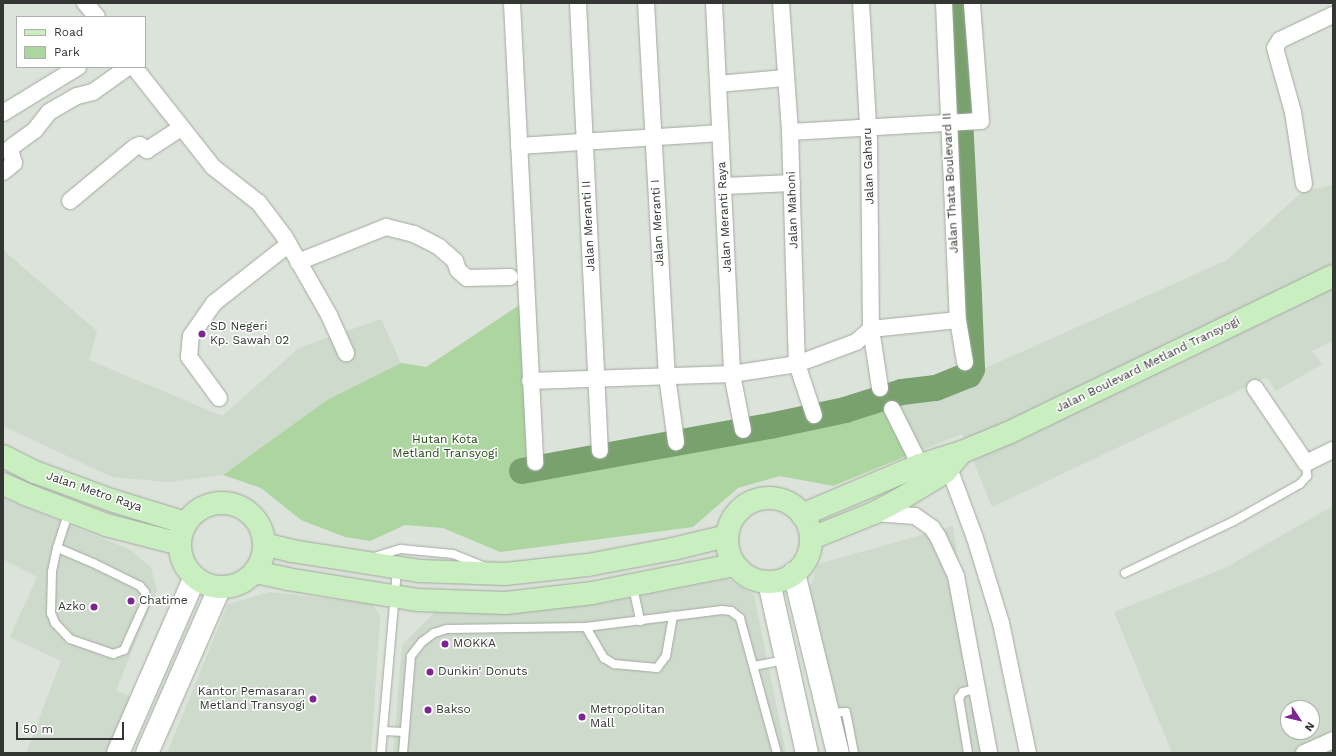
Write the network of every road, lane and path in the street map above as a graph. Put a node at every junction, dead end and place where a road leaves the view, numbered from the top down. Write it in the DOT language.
graph roads {
  1 [pos="85,3"];
  2 [pos="512,3"];
  3 [pos="578,3"];
  4 [pos="646,3"];
  5 [pos="714,3"];
  6 [pos="781,3"];
  7 [pos="861,3"];
  8 [pos="944,3"];
  9 [pos="972,3"];
  10 [pos="1333,15"];
  11 [pos="96,16"];
  12 [pos="76,68"];
  13 [pos="127,68"];
  14 [pos="135,68"];
  15 [pos="785,78"];
  16 [pos="718,84"];
  17 [pos="3,113"];
  18 [pos="964,123"];
  19 [pos="868,127"];
  20 [pos="181,128"];
  21 [pos="790,132"];
  22 [pos="721,133"];
  23 [pos="654,136"];
  24 [pos="585,141"];
  25 [pos="519,146"];
  26 [pos="3,172"];
  27 [pos="792,183"];
  28 [pos="1304,184"];
  29 [pos="724,186"];
  30 [pos="70,201"];
  31 [pos="289,244"];
  32 [pos="298,262"];
  33 [pos="1333,276"];
  34 [pos="510,277"];
  35 [pos="958,320"];
  36 [pos="871,329"];
  37 [pos="346,353"];
  38 [pos="964,362"];
  39 [pos="797,364"];
  40 [pos="732,374"];
  41 [pos="667,376"];
  42 [pos="597,378"];
  43 [pos="530,381"];
  44 [pos="880,388"];
  45 [pos="1255,388"];
  46 [pos="218,398"];
  47 [pos="892,409"];
  48 [pos="814,415"];
  49 [pos="742,430"];
  50 [pos="676,442"];
  51 [pos="600,450"];
  52 [pos="1333,450"];
  53 [pos="3,456"];
  54 [pos="952,459"];
  55 [pos="535,462"];
  56 [pos="1306,463"];
  57 [pos="920,464"];
  58 [pos="3,484"];
  59 [pos="70,510"];
  60 [pos="874,514"];
  61 [pos="802,515"];
  62 [pos="186,523"];
  63 [pos="727,536"];
  64 [pos="812,538"];
  65 [pos="180,544"];
  66 [pos="264,544"];
  67 [pos="57,548"];
  68 [pos="360,562"];
  69 [pos="734,565"];
  70 [pos="397,567"];
  71 [pos="255,572"];
  72 [pos="794,573"];
  73 [pos="1125,573"];
  74 [pos="505,574"];
  75 [pos="195,577"];
  76 [pos="769,582"];
  77 [pos="632,585"];
  78 [pos="220,587"];
  79 [pos="393,596"];
  80 [pos="673,616"];
  81 [pos="640,621"];
  82 [pos="586,627"];
  83 [pos="786,659"];
  84 [pos="754,666"];
  85 [pos="975,689"];
  86 [pos="828,714"];
  87 [pos="382,731"];
  88 [pos="404,732"];
  89 [pos="1333,740"];
  90 [pos="118,753"];
  91 [pos="147,753"];
  92 [pos="381,753"];
  93 [pos="403,753"];
  94 [pos="777,753"];
  95 [pos="807,753"];
  96 [pos="838,753"];
  97 [pos="854,753"];
  98 [pos="968,753"];
  99 [pos="989,753"];
  100 [pos="1028,753"];
  101 [pos="1304,753"];
  1 -- 11 [label="street"];
  2 -- 25 [label="street"];
  3 -- 24 [label="street, Jalan Meranti II"];
  4 -- 23 [label="street, Jalan Meranti I"];
  5 -- 16 [label="street, Jalan Meranti Raya"];
  6 -- 15 [label="street, Jalan Mahoni"];
  7 -- 19 [label="street, Jalan Gaharu"];
  8 -- 18 [label="street, Jalan Thata Boulevard II"];
  9 -- 18 [label="street, Jalan Thata Boulevard II"];
  10 -- 28 [label="street"];
  12 -- 17 [label="street"];
  13 -- 26 [label="street"];
  14 -- 20 [label="street"];
  15 -- 16 [label="street"];
  15 -- 21 [label="street, Jalan Mahoni"];
  16 -- 22 [label="street, Jalan Meranti Raya"];
  18 -- 19 [label="street"];
  18 -- 35 [label="street, Jalan Thata Boulevard II"];
  19 -- 21 [label="street"];
  19 -- 36 [label="street, Jalan Gaharu"];
  20 -- 30 [label="street"];
  20 -- 31 [label="street"];
  21 -- 27 [label="street, Jalan Mahoni"];
  22 -- 23 [label="street"];
  22 -- 29 [label="street, Jalan Meranti Raya"];
  23 -- 24 [label="street"];
  23 -- 41 [label="street, Jalan Meranti I"];
  24 -- 25 [label="street"];
  24 -- 42 [label="street, Jalan Meranti II"];
  25 -- 43 [label="street"];
  27 -- 29 [label="street"];
  27 -- 39 [label="street, Jalan Mahoni"];
  29 -- 40 [label="street, Jalan Meranti Raya"];
  31 -- 32 [label="street"];
  31 -- 46 [label="street"];
  32 -- 34 [label="street"];
  32 -- 37 [label="street"];
  33 -- 54 [label="main road, Jalan Boulevard Metland Transyogi"];
  35 -- 36 [label="street"];
  35 -- 38 [label="street, Jalan Thata Boulevard II"];
  36 -- 39 [label="street"];
  36 -- 44 [label="street, Jalan Gaharu"];
  39 -- 40 [label="street"];
  39 -- 48 [label="street, Jalan Mahoni"];
  40 -- 41 [label="street"];
  40 -- 49 [label="street, Jalan Meranti Raya"];
  41 -- 42 [label="street"];
  41 -- 50 [label="street, Jalan Meranti I"];
  42 -- 43 [label="street"];
  42 -- 51 [label="street, Jalan Meranti II"];
  43 -- 55 [label="street"];
  45 -- 56 [label="street"];
  47 -- 57 [label="street"];
  52 -- 56 [label="street"];
  53 -- 62 [label="main road, Jalan Metro Raya"];
  54 -- 57 [label="main road"];
  54 -- 60 [label="main road"];
  54 -- 100 [label="street"];
  56 -- 73 [label="lane"];
  57 -- 61 [label="main road"];
  58 -- 59 [label="main road, Jalan Metro Raya"];
  59 -- 65 [label="main road, Jalan Metro Raya"];
  59 -- 67 [label="lane"];
  60 -- 64 [label="main road"];
  60 -- 85 [label="street"];
  61 -- 63 [label="main road"];
  61 -- 64 [label="main road"];
  62 -- 65 [label="main road"];
  62 -- 66 [label="main road"];
  63 -- 69 [label="main road"];
  63 -- 74 [label="main road"];
  64 -- 72 [label="main road"];
  65 -- 75 [label="main road"];
  66 -- 68 [label="main road"];
  66 -- 71 [label="main road"];
  67 -- 67 [label="lane"];
  68 -- 70 [label="main road"];
  68 -- 74 [label="lane"];
  69 -- 76 [label="main road"];
  69 -- 77 [label="main road"];
  70 -- 74 [label="main road"];
  70 -- 79 [label="lane"];
  71 -- 78 [label="main road"];
  71 -- 79 [label="main road"];
  72 -- 76 [label="main road"];
  72 -- 86 [label="street"];
  75 -- 78 [label="main road"];
  75 -- 90 [label="street"];
  76 -- 83 [label="street"];
  77 -- 79 [label="main road"];
  77 -- 81 [label="lane"];
  78 -- 91 [label="street"];
  79 -- 87 [label="lane"];
  80 -- 81 [label="lane"];
  80 -- 82 [label="lane"];
  80 -- 84 [label="lane"];
  81 -- 82 [label="lane"];
  82 -- 88 [label="lane"];
  83 -- 84 [label="lane"];
  83 -- 95 [label="street"];
  84 -- 94 [label="lane"];
  85 -- 98 [label="lane"];
  85 -- 99 [label="street"];
  86 -- 96 [label="street"];
  86 -- 97 [label="lane"];
  87 -- 88 [label="lane"];
  87 -- 92 [label="lane"];
  88 -- 93 [label="lane"];
  89 -- 101 [label="street"];
}
